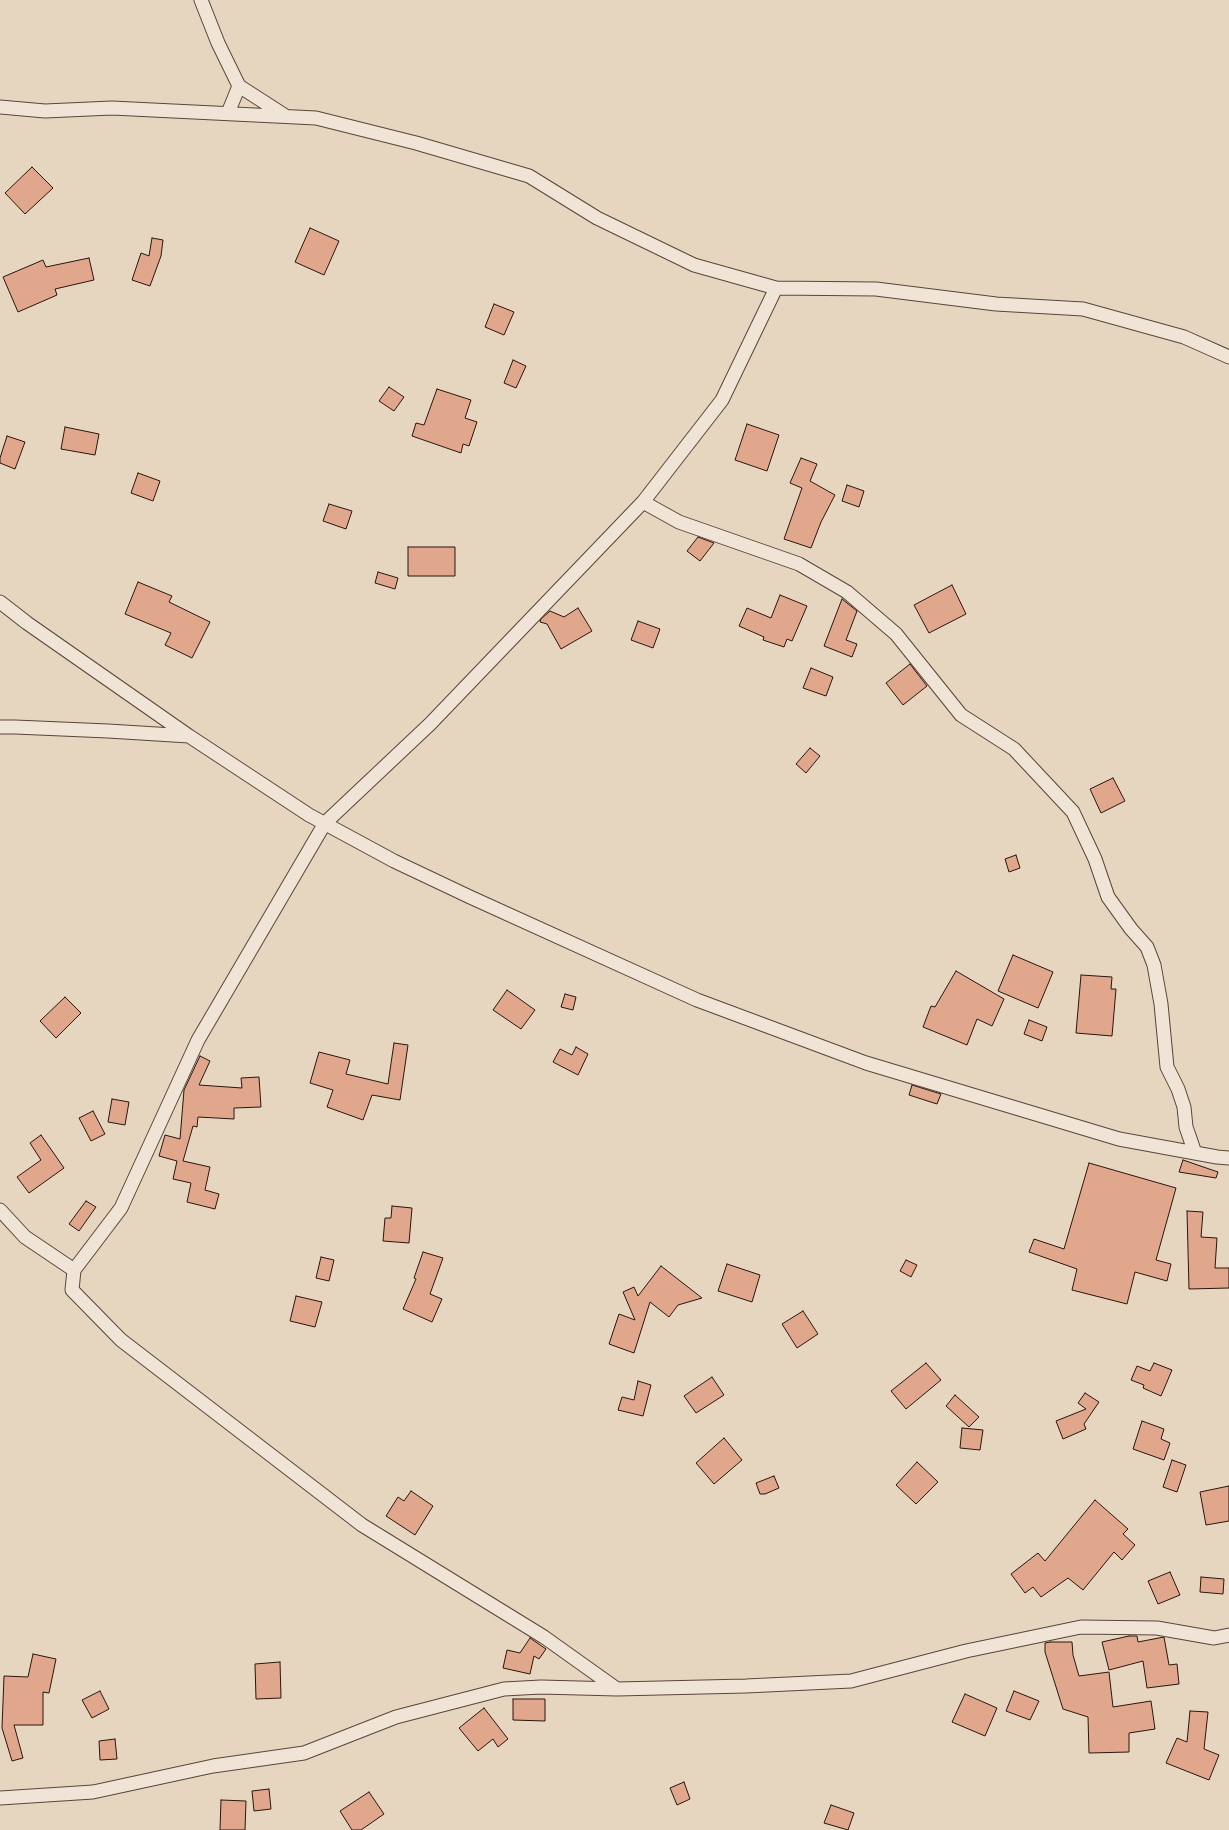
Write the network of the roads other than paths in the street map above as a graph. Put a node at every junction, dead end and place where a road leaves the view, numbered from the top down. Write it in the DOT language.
graph roads {
  1 [pos="201,0"];
  2 [pos="239,86"];
  3 [pos="0,107"];
  4 [pos="228,113"];
  5 [pos="284,115"];
  6 [pos="776,288"];
  7 [pos="1229,357"];
  8 [pos="643,502"];
  9 [pos="0,602"];
  10 [pos="0,728"];
  11 [pos="189,736"];
  12 [pos="325,823"];
  13 [pos="1196,1153"];
  14 [pos="1229,1158"];
  15 [pos="0,1210"];
  16 [pos="74,1270"];
  17 [pos="1229,1635"];
  18 [pos="617,1689"];
  19 [pos="0,1798"];
  1 -- 2 [label="street"];
  2 -- 4 [label="street"];
  2 -- 5 [label="street"];
  3 -- 4 [label="street"];
  4 -- 5 [label="street"];
  5 -- 6 [label="street"];
  6 -- 7 [label="street"];
  6 -- 8 [label="street"];
  8 -- 12 [label="street"];
  8 -- 13 [label="street"];
  9 -- 11 [label="street"];
  10 -- 11 [label="street"];
  11 -- 12 [label="street"];
  12 -- 13 [label="street"];
  12 -- 16 [label="street"];
  13 -- 14 [label="street"];
  15 -- 16 [label="street"];
  16 -- 18 [label="street"];
  17 -- 18 [label="street"];
  18 -- 19 [label="street"];
}
